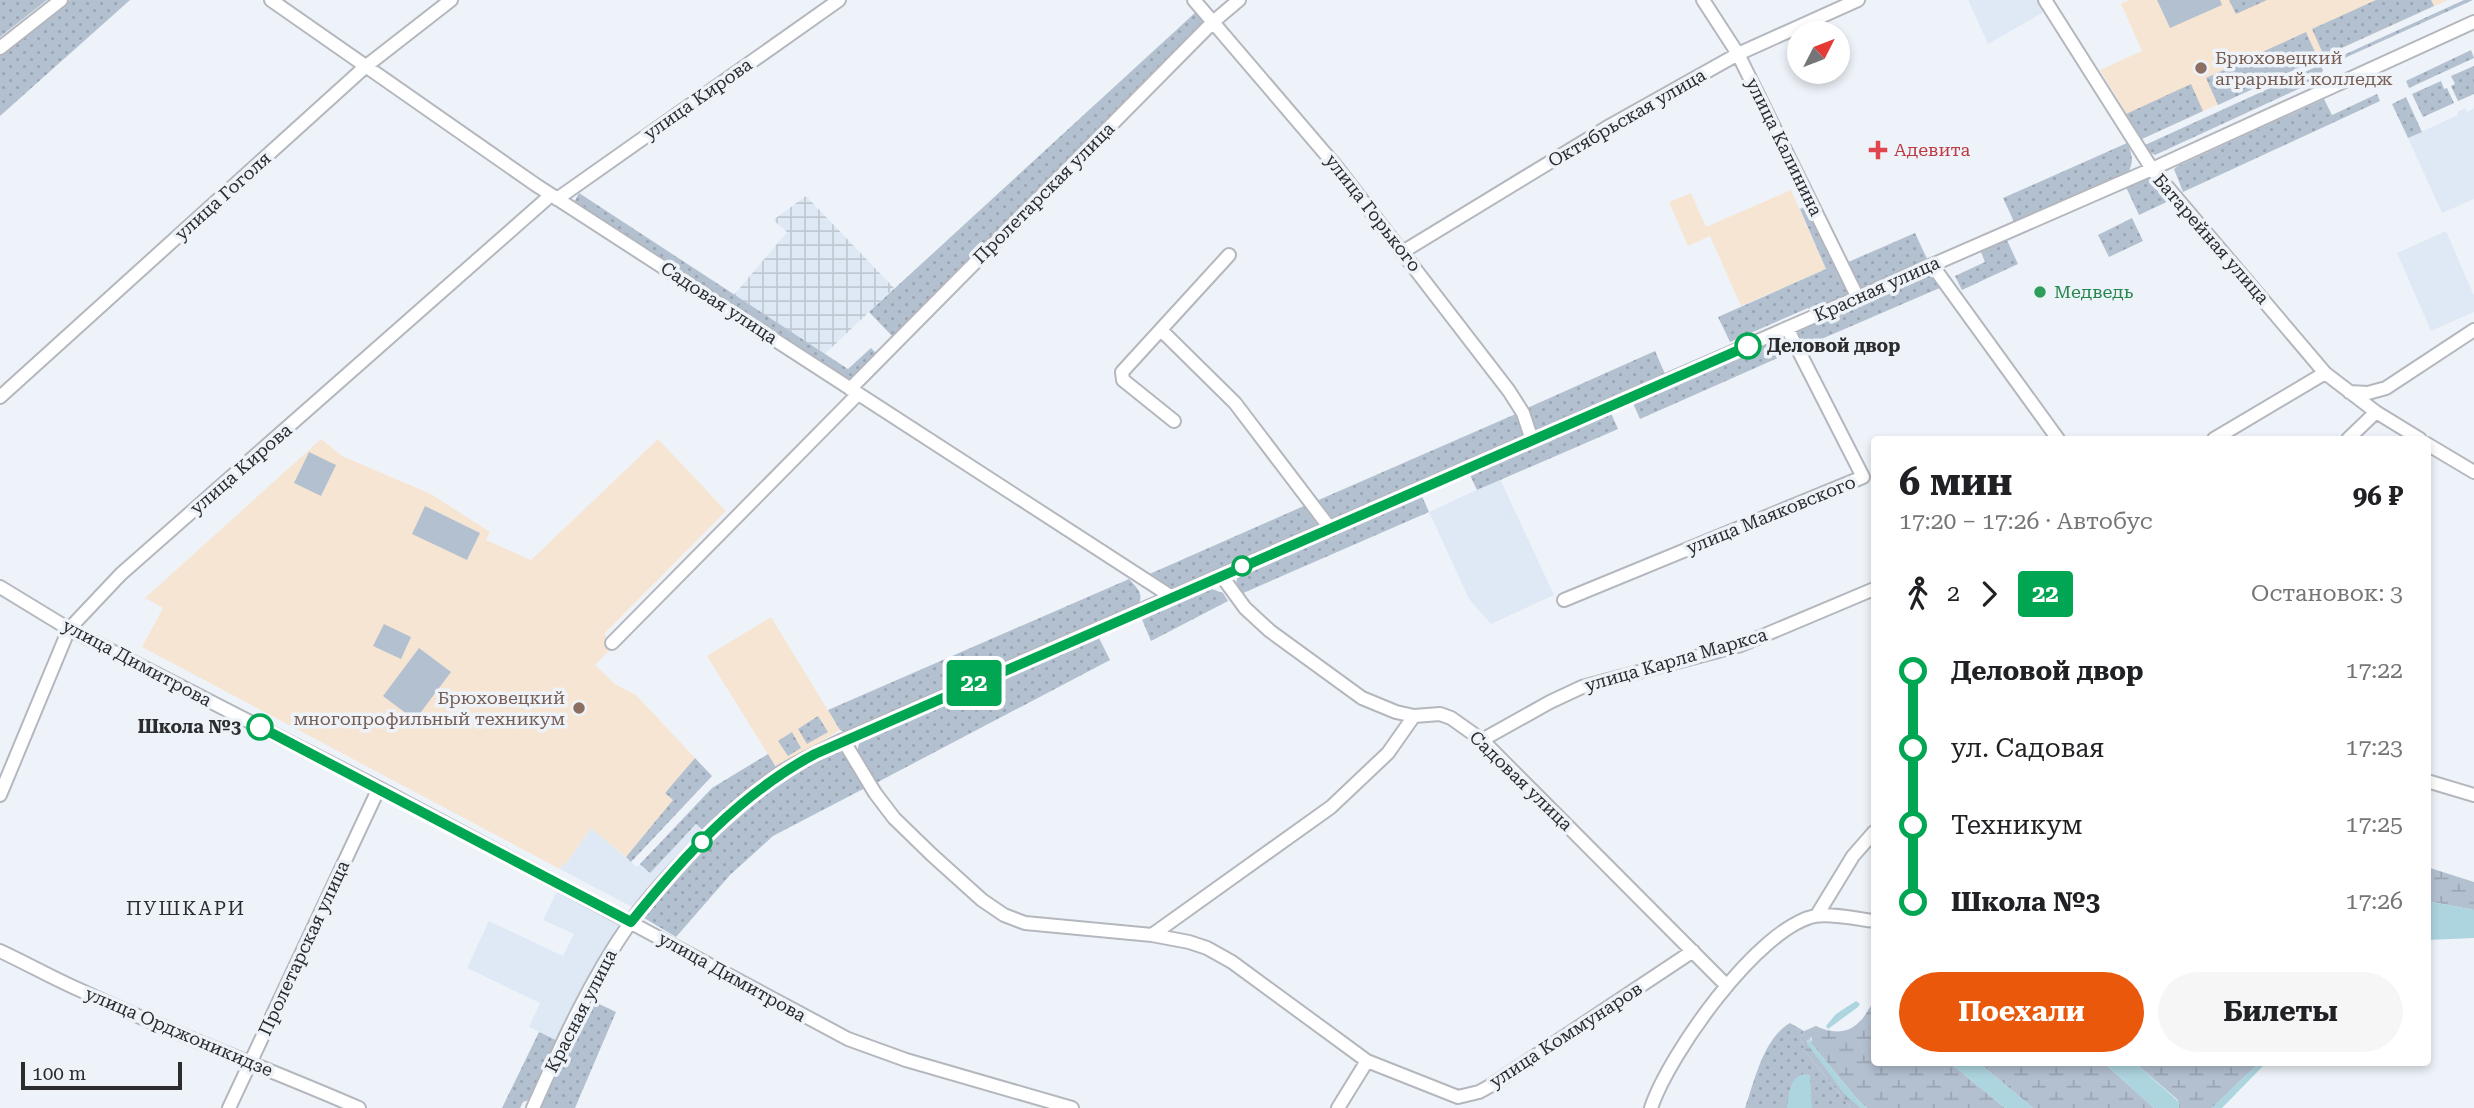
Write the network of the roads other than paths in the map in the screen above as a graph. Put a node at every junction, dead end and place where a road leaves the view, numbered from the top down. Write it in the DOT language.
graph roads {
  1 [pos="61,0"];
  2 [pos="271,0"];
  3 [pos="451,0"];
  4 [pos="839,0"];
  5 [pos="1195,0"];
  6 [pos="1239,0"];
  7 [pos="1703,0"];
  8 [pos="1858,0"];
  9 [pos="2045,0"];
  10 [pos="1213,22"];
  11 [pos="2474,22"];
  12 [pos="0,48"];
  13 [pos="1738,54"];
  14 [pos="365,67"];
  15 [pos="2152,169"];
  16 [pos="554,197"];
  17 [pos="1404,251"];
  18 [pos="1229,255"];
  19 [pos="1932,265"];
  20 [pos="1858,298"];
  21 [pos="1787,328"];
  22 [pos="1161,330"];
  23 [pos="2474,330"];
  24 [pos="2325,373"];
  25 [pos="854,391"];
  26 [pos="2349,392"];
  27 [pos="0,397"];
  28 [pos="2376,412"];
  29 [pos="1174,421"];
  30 [pos="2056,436"];
  31 [pos="2219,436"];
  32 [pos="2351,436"];
  33 [pos="2415,436"];
  34 [pos="1532,440"];
  35 [pos="2431,445"];
  36 [pos="2474,472"];
  37 [pos="1330,528"];
  38 [pos="1221,575"];
  39 [pos="0,587"];
  40 [pos="1871,590"];
  41 [pos="1172,597"];
  42 [pos="1564,600"];
  43 [pos="69,629"];
  44 [pos="612,643"];
  45 [pos="1414,716"];
  46 [pos="843,740"];
  47 [pos="1482,740"];
  48 [pos="2431,782"];
  49 [pos="379,788"];
  50 [pos="0,795"];
  51 [pos="2474,795"];
  52 [pos="1871,835"];
  53 [pos="1817,915"];
  54 [pos="1871,920"];
  55 [pos="631,922"];
  56 [pos="1152,935"];
  57 [pos="0,951"];
  58 [pos="1693,951"];
  59 [pos="1727,986"];
  60 [pos="1367,1061"];
  61 [pos="250,1063"];
  62 [pos="229,1108"];
  63 [pos="359,1108"];
  64 [pos="533,1108"];
  65 [pos="1072,1108"];
  66 [pos="1338,1108"];
  67 [pos="1651,1108"];
  1 -- 12 [label="street"];
  2 -- 14 [label="street, Садовая улица"];
  3 -- 14 [label="street, улица Гоголя"];
  4 -- 16 [label="street, улица Кирова"];
  5 -- 10 [label="street, улица Горького"];
  6 -- 10 [label="street, Пролетарская улица"];
  7 -- 13 [label="street, улица Калинина"];
  8 -- 13 [label="street, Октябрьская улица"];
  9 -- 15 [label="street, Батарейная улица"];
  10 -- 17 [label="street, улица Горького"];
  10 -- 25 [label="street, Пролетарская улица"];
  11 -- 15 [label="street, Красная улица"];
  13 -- 17 [label="street, Октябрьская улица"];
  13 -- 20 [label="street, улица Калинина"];
  14 -- 16 [label="street, Садовая улица"];
  14 -- 27 [label="street, улица Гоголя"];
  15 -- 19 [label="street, Красная улица"];
  15 -- 24 [label="street, Батарейная улица"];
  16 -- 25 [label="street, Садовая улица"];
  16 -- 43 [label="street, улица Кирова"];
  17 -- 34 [label="street, улица Горького"];
  18 -- 22 [label="street"];
  19 -- 20 [label="street, Красная улица"];
  19 -- 30 [label="street"];
  20 -- 21 [label="street, Красная улица"];
  21 -- 34 [label="street, Красная улица"];
  21 -- 42 [label="street, улица Маяковского"];
  22 -- 29 [label="street"];
  22 -- 37 [label="street"];
  23 -- 26 [label="street"];
  24 -- 26 [label="street, Батарейная улица"];
  24 -- 31 [label="street"];
  25 -- 41 [label="street, Садовая улица"];
  25 -- 44 [label="street, Пролетарская улица"];
  26 -- 28 [label="street, Батарейная улица"];
  28 -- 32 [label="street"];
  28 -- 33 [label="street, Батарейная улица"];
  34 -- 37 [label="street, Красная улица"];
  35 -- 36 [label="street"];
  37 -- 38 [label="street, Красная улица"];
  38 -- 41 [label="street, Красная улица"];
  38 -- 45 [label="street, Садовая улица"];
  39 -- 43 [label="street, улица Димитрова"];
  40 -- 47 [label="street, улица Карла Маркса"];
  41 -- 46 [label="street, Красная улица"];
  43 -- 49 [label="street, улица Димитрова"];
  43 -- 50 [label="street, улица Кирова"];
  45 -- 47 [label="street, Садовая улица"];
  45 -- 56 [label="street"];
  46 -- 55 [label="street, Красная улица"];
  46 -- 56 [label="street, улица Коммунаров"];
  47 -- 58 [label="street, Садовая улица"];
  48 -- 51 [label="street"];
  49 -- 55 [label="street, улица Димитрова"];
  49 -- 61 [label="street, Пролетарская улица"];
  52 -- 53 [label="street"];
  53 -- 54 [label="street"];
  53 -- 59 [label="street"];
  55 -- 64 [label="street, Красная улица"];
  55 -- 65 [label="street, улица Димитрова"];
  56 -- 60 [label="street, улица Коммунаров"];
  57 -- 61 [label="street, улица Орджоникидзе"];
  58 -- 59 [label="street, Садовая улица"];
  58 -- 60 [label="street, улица Коммунаров"];
  59 -- 67 [label="street"];
  60 -- 66 [label="street"];
  61 -- 62 [label="street, Пролетарская улица"];
  61 -- 63 [label="street, улица Орджоникидзе"];
}
